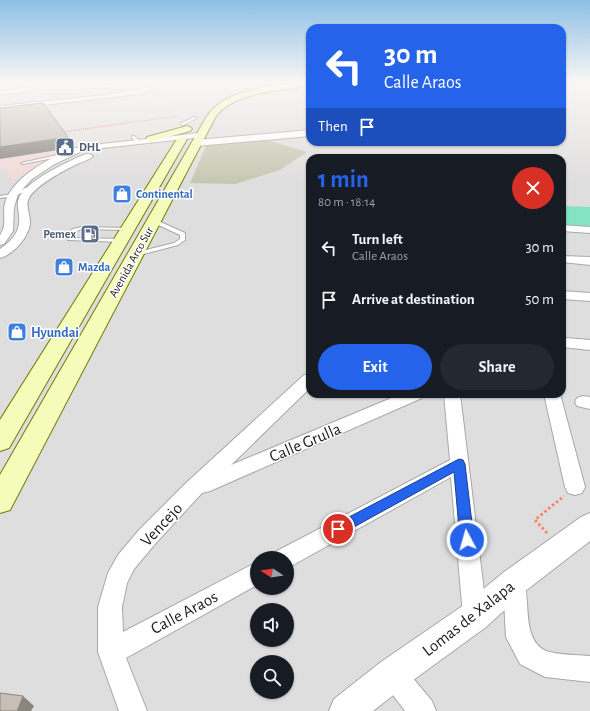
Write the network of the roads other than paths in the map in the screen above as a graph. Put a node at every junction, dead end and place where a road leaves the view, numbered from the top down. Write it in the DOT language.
graph roads {
  1 [pos="202,116"];
  2 [pos="208,116"];
  3 [pos="306,127"];
  4 [pos="306,132"];
  5 [pos="188,133"];
  6 [pos="154,143"];
  7 [pos="67,154"];
  8 [pos="81,158"];
  9 [pos="23,163"];
  10 [pos="22,183"];
  11 [pos="38,184"];
  12 [pos="4,198"];
  13 [pos="24,202"];
  14 [pos="154,221"];
  15 [pos="566,228"];
  16 [pos="590,230"];
  17 [pos="126,235"];
  18 [pos="0,242"];
  19 [pos="136,254"];
  20 [pos="0,255"];
  21 [pos="566,259"];
  22 [pos="590,261"];
  23 [pos="566,294"];
  24 [pos="590,297"];
  25 [pos="566,343"];
  26 [pos="590,345"];
  27 [pos="306,383"];
  28 [pos="407,398"];
  29 [pos="452,398"];
  30 [pos="553,398"];
  31 [pos="0,441"];
  32 [pos="459,464"];
  33 [pos="575,487"];
  34 [pos="193,489"];
  35 [pos="0,501"];
  36 [pos="590,525"];
  37 [pos="294,553"];
  38 [pos="250,577"];
  39 [pos="514,582"];
  40 [pos="475,616"];
  41 [pos="111,652"];
  42 [pos="590,670"];
  43 [pos="393,674"];
  44 [pos="133,711"];
  45 [pos="346,711"];
  46 [pos="422,711"];
  1 -- 5 [label="main road, Avenida Arco Sur"];
  2 -- 5 [label="main road, Avenida Arco Sur"];
  3 -- 5 [label="street"];
  4 -- 5 [label="street"];
  5 -- 6 [label="main road"];
  5 -- 6 [label="main road"];
  5 -- 14 [label="main road, Avenida Arco Sur"];
  5 -- 17 [label="main road, Avenida Arco Sur"];
  6 -- 7 [label="street"];
  6 -- 8 [label="street"];
  7 -- 8 [label="street"];
  7 -- 9 [label="lane"];
  7 -- 10 [label="street"];
  8 -- 11 [label="street"];
  10 -- 11 [label="street"];
  10 -- 12 [label="street"];
  11 -- 12 [label="lane"];
  11 -- 13 [label="street"];
  12 -- 13 [label="lane"];
  12 -- 18 [label="street"];
  13 -- 20 [label="street"];
  14 -- 19 [label="main road, Avenida Arco Sur"];
  14 -- 19 [label="lane"];
  15 -- 16 [label="street"];
  17 -- 17 [label="lane"];
  17 -- 31 [label="main road, Avenida Arco Sur"];
  19 -- 35 [label="main road, Avenida Arco Sur"];
  21 -- 22 [label="street"];
  23 -- 24 [label="street"];
  25 -- 26 [label="street"];
  27 -- 34 [label="street, Vencejo"];
  28 -- 34 [label="street, Calle Grulla"];
  29 -- 32 [label="street"];
  30 -- 33 [label="street"];
  32 -- 37 [label="street"];
  32 -- 40 [label="street"];
  34 -- 41 [label="street, Vencejo"];
  36 -- 39 [label="street, Lomas de Xalapa"];
  38 -- 41 [label="street, Calle Araos"];
  39 -- 40 [label="street, Lomas de Xalapa"];
  39 -- 42 [label="street"];
  40 -- 43 [label="street, Lomas de Xalapa"];
  41 -- 44 [label="street, Vencejo"];
  43 -- 45 [label="street, Lomas de Xalapa"];
  43 -- 46 [label="street"];
}
